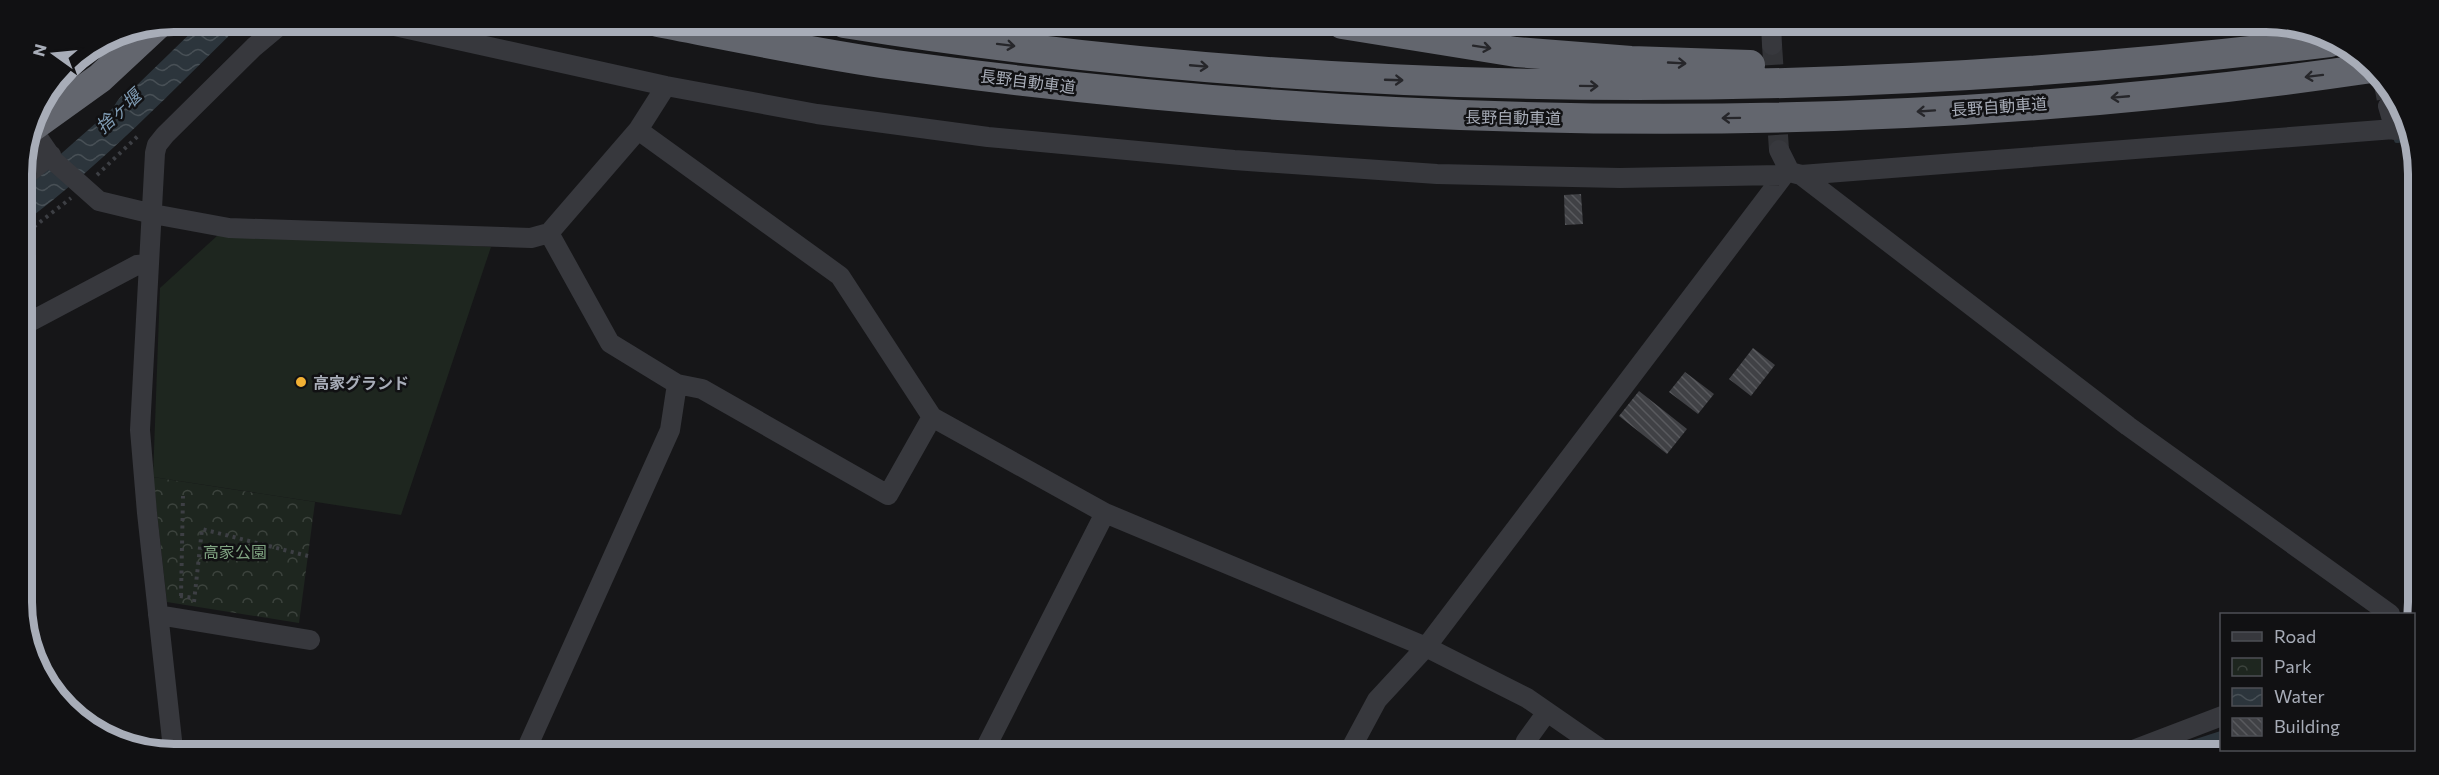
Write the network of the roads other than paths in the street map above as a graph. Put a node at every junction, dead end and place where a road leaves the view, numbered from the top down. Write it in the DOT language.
graph roads {
  1 [pos="272,32"];
  2 [pos="422,32"];
  3 [pos="713,32"];
  4 [pos="911,32"];
  5 [pos="1392,32"];
  6 [pos="1771,32"];
  7 [pos="147,34"];
  8 [pos="2322,43"];
  9 [pos="1772,45"];
  10 [pos="2077,68"];
  11 [pos="2362,69"];
  12 [pos="666,86"];
  13 [pos="2388,106"];
  14 [pos="42,120"];
  15 [pos="2399,125"];
  16 [pos="2401,129"];
  17 [pos="638,130"];
  18 [pos="36,136"];
  19 [pos="1779,150"];
  20 [pos="52,158"];
  21 [pos="32,172"];
  22 [pos="1791,174"];
  23 [pos="153,214"];
  24 [pos="549,232"];
  25 [pos="148,264"];
  26 [pos="32,321"];
  27 [pos="676,384"];
  28 [pos="932,417"];
  29 [pos="1105,513"];
  30 [pos="2387,613"];
  31 [pos="158,615"];
  32 [pos="310,640"];
  33 [pos="1426,647"];
  34 [pos="1547,712"];
  35 [pos="2220,717"];
  36 [pos="1354,743"];
  37 [pos="1525,743"];
  38 [pos="1592,743"];
  39 [pos="2151,743"];
  40 [pos="172,744"];
  41 [pos="529,744"];
  42 [pos="988,744"];
  1 -- 23 [label="street"];
  2 -- 12 [label="street"];
  11 -- 3 [label="highway, 長野自動車道, one-way"];
  4 -- 10 [label="highway, 長野自動車道, one-way"];
  5 -- 10 [label="highway, one-way"];
  6 -- 9 [label="street"];
  7 -- 14 [label="highway"];
  8 -- 10 [label="highway, 長野自動車道"];
  12 -- 17 [label="street"];
  12 -- 22 [label="street"];
  13 -- 15 [label="street"];
  16 -- 22 [label="street"];
  17 -- 24 [label="street"];
  17 -- 28 [label="street"];
  18 -- 20 [label="street"];
  19 -- 22 [label="street"];
  20 -- 21 [label="street"];
  20 -- 23 [label="street"];
  22 -- 30 [label="street"];
  22 -- 33 [label="street"];
  23 -- 24 [label="street"];
  23 -- 25 [label="street"];
  24 -- 27 [label="street"];
  25 -- 26 [label="street"];
  25 -- 31 [label="street"];
  27 -- 28 [label="street"];
  27 -- 41 [label="street"];
  28 -- 29 [label="street"];
  29 -- 33 [label="street"];
  29 -- 42 [label="street"];
  31 -- 32 [label="street"];
  31 -- 40 [label="street"];
  33 -- 34 [label="street"];
  33 -- 36 [label="street"];
  34 -- 37 [label="street"];
  34 -- 38 [label="street"];
  35 -- 39 [label="street"];
}
